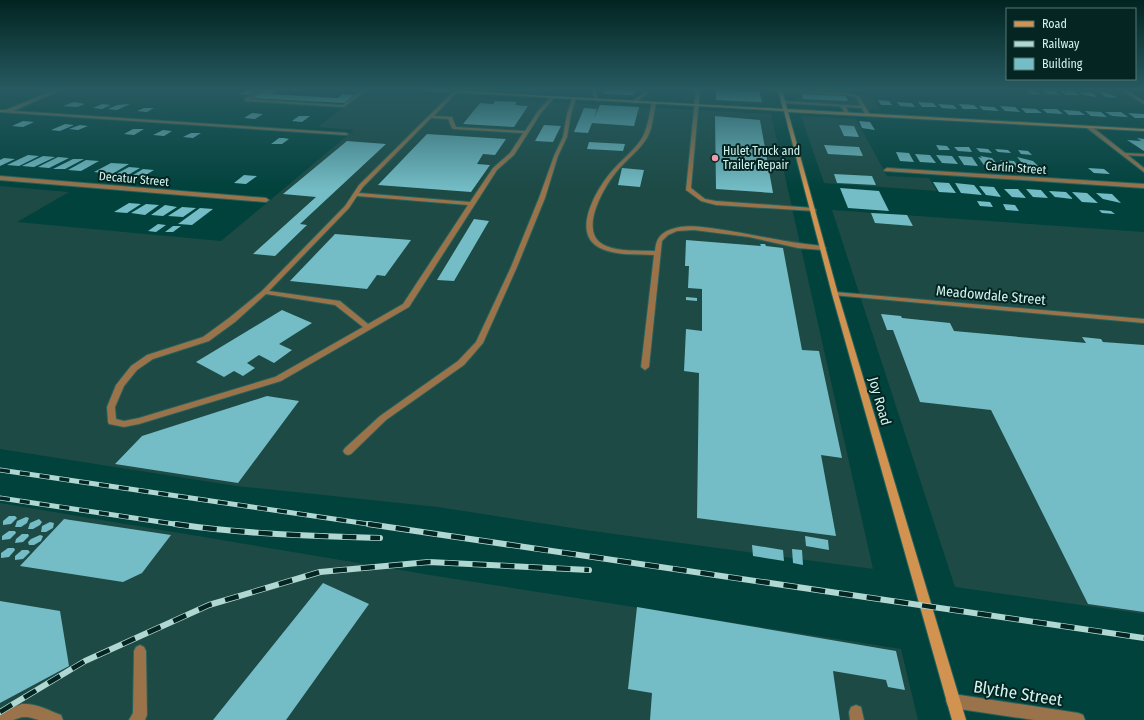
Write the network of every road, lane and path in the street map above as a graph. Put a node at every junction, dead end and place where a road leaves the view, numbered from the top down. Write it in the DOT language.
graph roads {
  1 [pos="170,123"];
  2 [pos="425,123"];
  3 [pos="452,123"];
  4 [pos="532,123"];
  5 [pos="568,123"];
  6 [pos="649,123"];
  7 [pos="695,123"];
  8 [pos="789,123"];
  9 [pos="1008,123"];
  10 [pos="1089,127"];
  11 [pos="1144,130"];
  12 [pos="526,132"];
  13 [pos="346,134"];
  14 [pos="1124,154"];
  15 [pos="1144,155"];
  16 [pos="887,170"];
  17 [pos="1144,170"];
  18 [pos="0,178"];
  19 [pos="1144,186"];
  20 [pos="356,194"];
  21 [pos="266,200"];
  22 [pos="472,204"];
  23 [pos="813,210"];
  24 [pos="823,248"];
  25 [pos="658,252"];
  26 [pos="264,292"];
  27 [pos="835,294"];
  28 [pos="1144,321"];
  29 [pos="368,327"];
  30 [pos="645,367"];
  31 [pos="348,451"];
  32 [pos="140,651"];
  33 [pos="953,701"];
  34 [pos="0,720"];
  35 [pos="56,720"];
  36 [pos="136,720"];
  37 [pos="959,720"];
  38 [pos="1078,720"];
  1 -- 13 [label="street"];
  2 -- 20 [label="street"];
  3 -- 12 [label="street"];
  4 -- 12 [label="street"];
  5 -- 31 [label="street"];
  6 -- 25 [label="street"];
  7 -- 23 [label="street"];
  8 -- 23 [label="main road, Joy Road"];
  9 -- 10 [label="main road"];
  10 -- 11 [label="main road"];
  10 -- 14 [label="street"];
  12 -- 22 [label="street"];
  14 -- 15 [label="street"];
  14 -- 17 [label="street"];
  16 -- 19 [label="street, Carlin Street"];
  18 -- 21 [label="street, Decatur Street"];
  20 -- 22 [label="street"];
  20 -- 26 [label="street"];
  22 -- 29 [label="street"];
  23 -- 24 [label="main road, Joy Road"];
  24 -- 25 [label="street"];
  24 -- 27 [label="main road, Joy Road"];
  25 -- 30 [label="street"];
  26 -- 29 [label="street"];
  26 -- 29 [label="street"];
  27 -- 28 [label="street, Meadowdale Street"];
  27 -- 33 [label="main road, Joy Road"];
  32 -- 36 [label="street"];
  33 -- 37 [label="main road, Joy Road"];
  33 -- 38 [label="street, Blythe Street"];
  34 -- 35 [label="street"];
}
